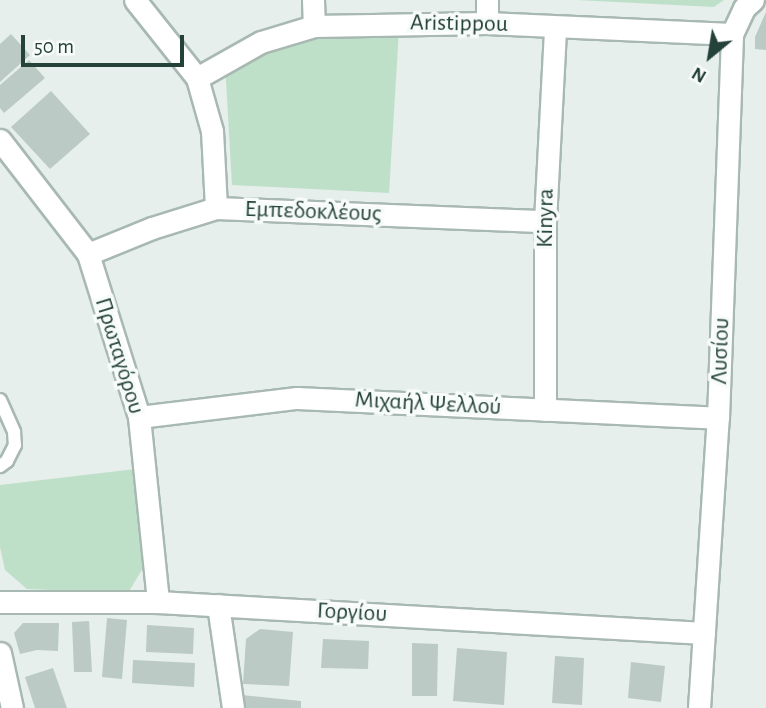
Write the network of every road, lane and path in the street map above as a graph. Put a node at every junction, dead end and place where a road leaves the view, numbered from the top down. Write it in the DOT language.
graph roads {
  1 [pos="135,0"];
  2 [pos="313,0"];
  3 [pos="487,0"];
  4 [pos="753,0"];
  5 [pos="487,23"];
  6 [pos="314,26"];
  7 [pos="555,27"];
  8 [pos="732,34"];
  9 [pos="197,78"];
  10 [pos="0,140"];
  11 [pos="216,208"];
  12 [pos="545,221"];
  13 [pos="88,254"];
  14 [pos="0,400"];
  15 [pos="545,410"];
  16 [pos="139,417"];
  17 [pos="718,418"];
  18 [pos="0,466"];
  19 [pos="0,602"];
  20 [pos="158,602"];
  21 [pos="218,606"];
  22 [pos="704,633"];
  23 [pos="0,653"];
  24 [pos="12,708"];
  25 [pos="233,708"];
  26 [pos="699,708"];
  1 -- 9 [label="street"];
  2 -- 6 [label="street"];
  3 -- 5 [label="street"];
  4 -- 8 [label="street, Λυσίου"];
  5 -- 6 [label="street, Aristippou"];
  5 -- 7 [label="street, Aristippou"];
  6 -- 9 [label="street, Aristippou"];
  7 -- 8 [label="street, Aristippou"];
  7 -- 12 [label="street, Kinyra"];
  8 -- 17 [label="street, Λυσίου"];
  9 -- 11 [label="street"];
  10 -- 13 [label="street, Πρωταγόρου"];
  11 -- 12 [label="street, Εμπεδοκλέους"];
  11 -- 13 [label="street, Εμπεδοκλέους"];
  12 -- 15 [label="street, Kinyra"];
  13 -- 16 [label="street, Πρωταγόρου"];
  14 -- 18 [label="lane"];
  15 -- 16 [label="street, Μιχαήλ Ψελλού"];
  15 -- 17 [label="street, Μιχαήλ Ψελλού"];
  16 -- 20 [label="street, Πρωταγόρου"];
  17 -- 22 [label="street, Λυσίου"];
  19 -- 20 [label="street, Γοργίου"];
  20 -- 21 [label="street, Γοργίου"];
  21 -- 22 [label="street, Γοργίου"];
  21 -- 25 [label="street"];
  22 -- 26 [label="street, Λυσίου"];
  23 -- 24 [label="street"];
}
